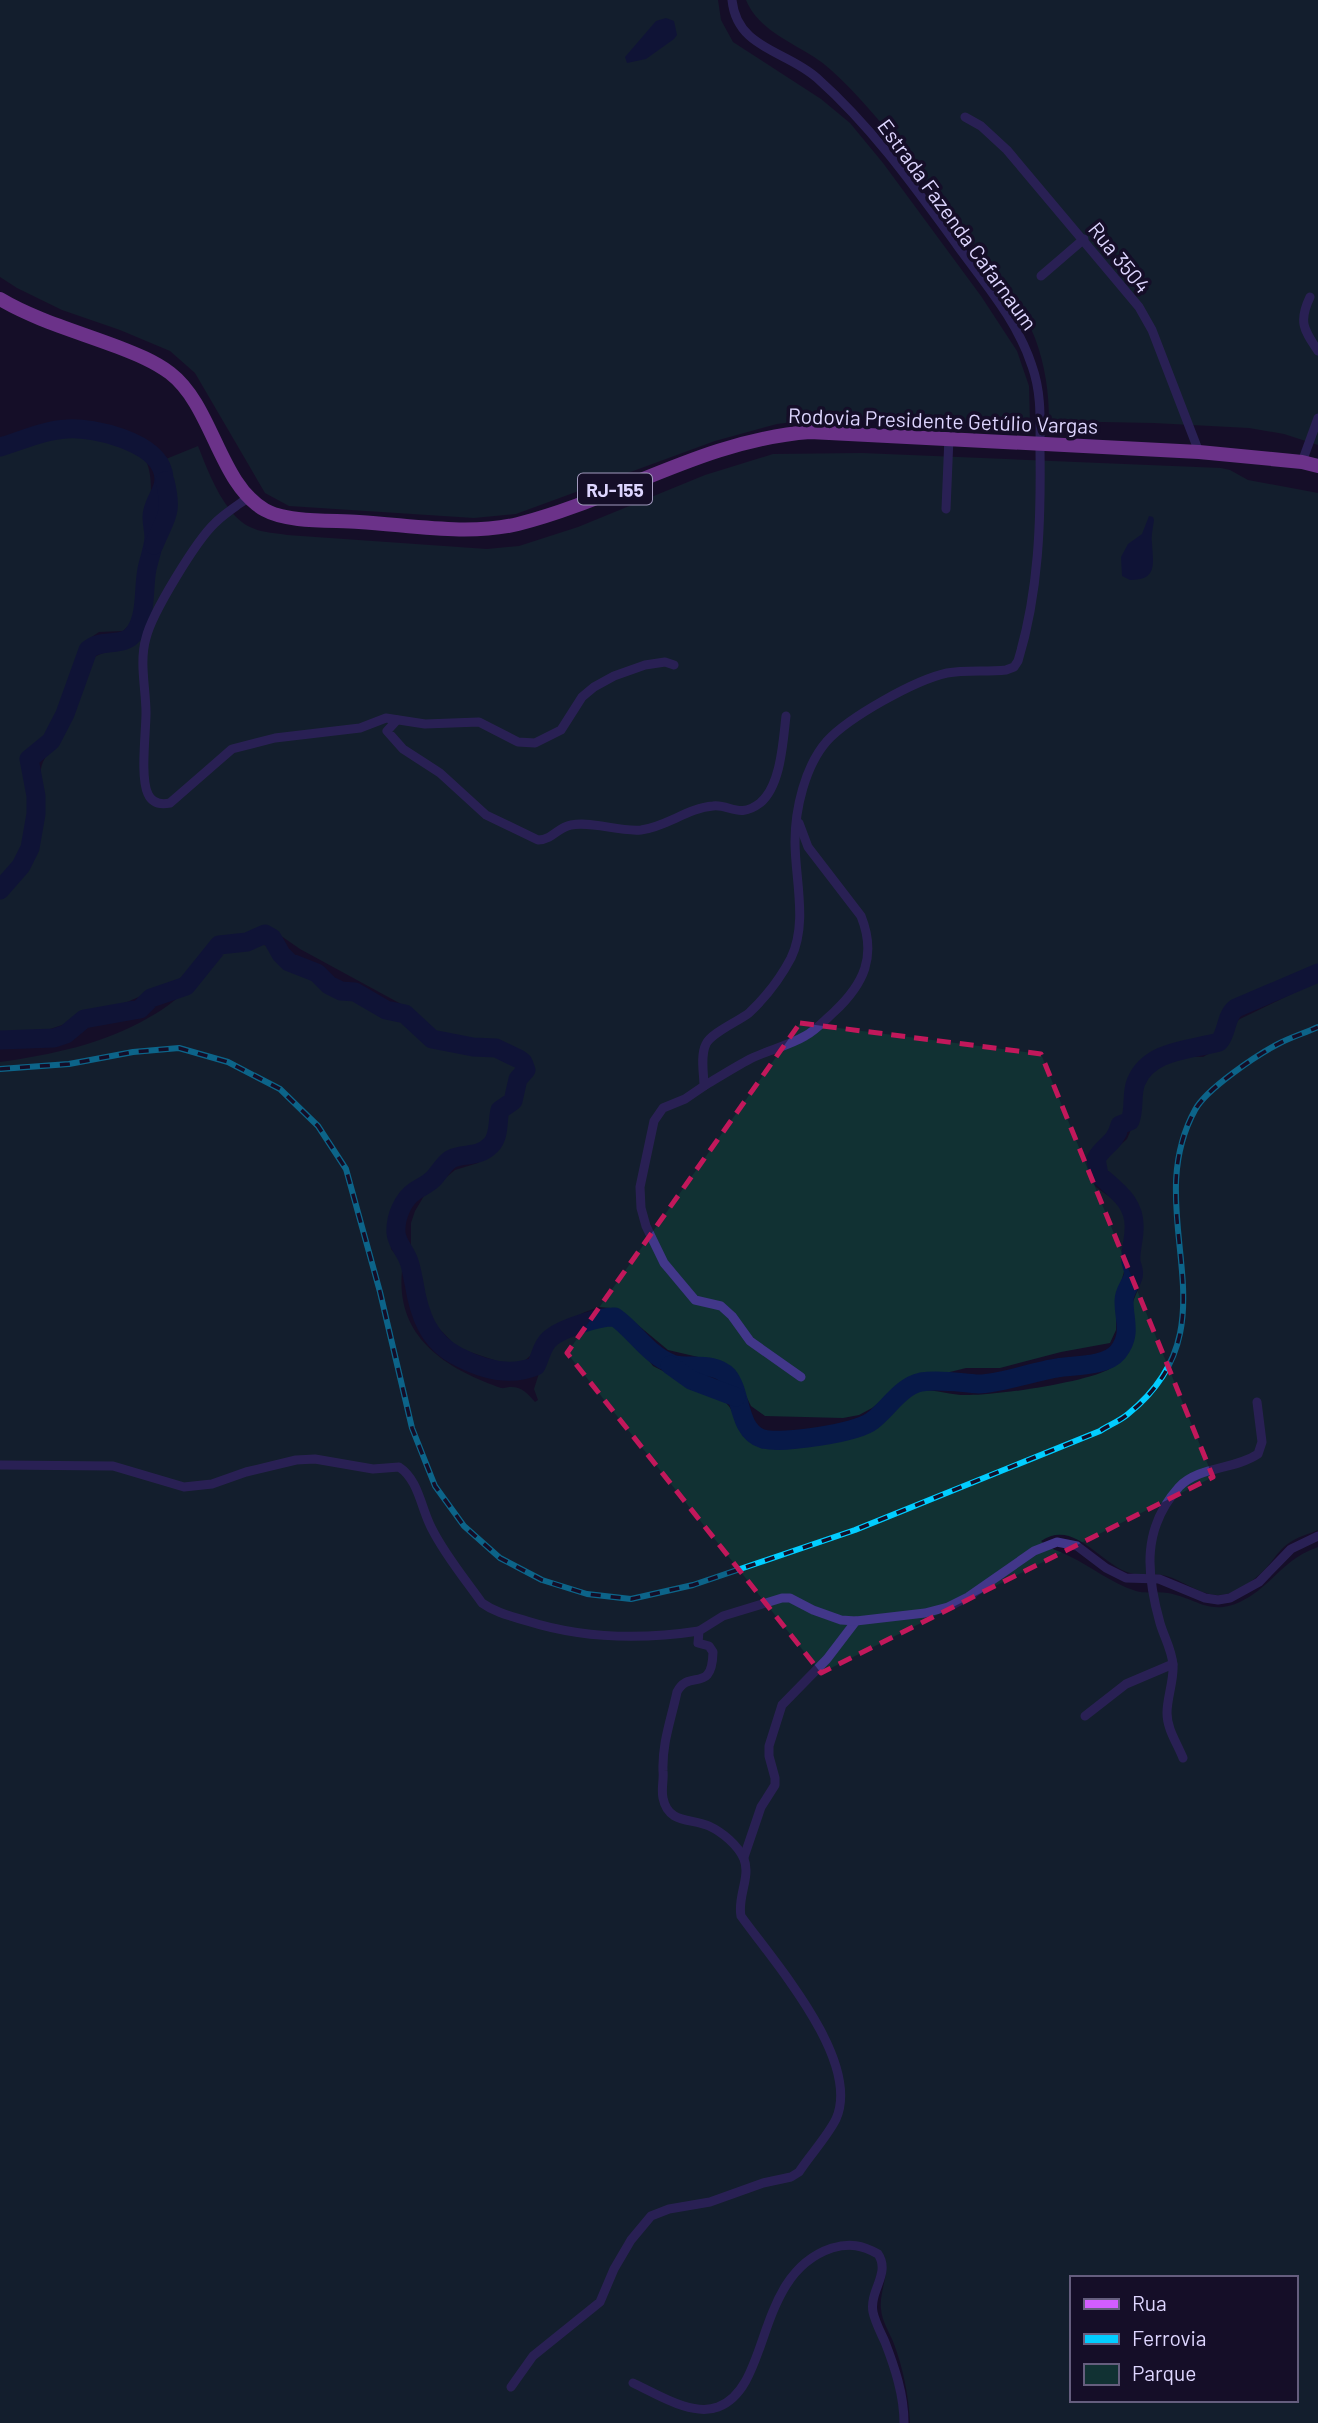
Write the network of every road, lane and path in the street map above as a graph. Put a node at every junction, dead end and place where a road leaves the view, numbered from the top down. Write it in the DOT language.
graph roads {
  1 [pos="732,0"];
  2 [pos="965,117"];
  3 [pos="1084,239"];
  4 [pos="1041,276"];
  5 [pos="1310,297"];
  6 [pos="0,299"];
  7 [pos="1318,351"];
  8 [pos="1318,418"];
  9 [pos="949,438"];
  10 [pos="1040,444"];
  11 [pos="1199,452"];
  12 [pos="1302,462"];
  13 [pos="1318,466"];
  14 [pos="249,497"];
  15 [pos="946,509"];
  16 [pos="674,665"];
  17 [pos="786,716"];
  18 [pos="397,720"];
  19 [pos="797,815"];
  20 [pos="704,1086"];
  21 [pos="801,1377"];
  22 [pos="1257,1402"];
  23 [pos="0,1465"];
  24 [pos="1318,1536"];
  25 [pos="1152,1578"];
  26 [pos="856,1621"];
  27 [pos="699,1632"];
  28 [pos="1173,1664"];
  29 [pos="1085,1716"];
  30 [pos="1183,1758"];
  31 [pos="744,1857"];
  32 [pos="633,2383"];
  33 [pos="511,2387"];
  34 [pos="904,2423"];
  1 -- 10 [label="street, Estrada Fazenda Cafarnaum"];
  2 -- 3 [label="street, Rua 3504"];
  3 -- 4 [label="street"];
  3 -- 11 [label="street, Rua 3504"];
  5 -- 7 [label="street"];
  6 -- 14 [label="main road, Rodovia Presidente Getúlio Vargas / RJ-155"];
  8 -- 12 [label="street"];
  9 -- 10 [label="main road, Rodovia Presidente Getúlio Vargas / RJ-155"];
  9 -- 14 [label="main road, Rodovia Presidente Getúlio Vargas / RJ-155"];
  9 -- 15 [label="street"];
  10 -- 11 [label="main road, Rodovia Presidente Getúlio Vargas / RJ-155"];
  10 -- 19 [label="street, Estrada Fazenda Cafarnaum"];
  11 -- 12 [label="main road, Rodovia Presidente Getúlio Vargas / RJ-155"];
  12 -- 13 [label="main road, Rodovia Presidente Getúlio Vargas / RJ-155"];
  14 -- 18 [label="street"];
  16 -- 18 [label="street"];
  17 -- 18 [label="street"];
  19 -- 20 [label="street, Estrada Fazenda Cafarnaum"];
  19 -- 20 [label="street"];
  20 -- 21 [label="street"];
  22 -- 25 [label="street"];
  23 -- 27 [label="street"];
  24 -- 25 [label="street"];
  25 -- 26 [label="street"];
  25 -- 28 [label="street"];
  26 -- 27 [label="street"];
  26 -- 31 [label="street"];
  27 -- 31 [label="street"];
  28 -- 29 [label="street"];
  28 -- 30 [label="street"];
  31 -- 33 [label="street"];
  32 -- 34 [label="street"];
}
